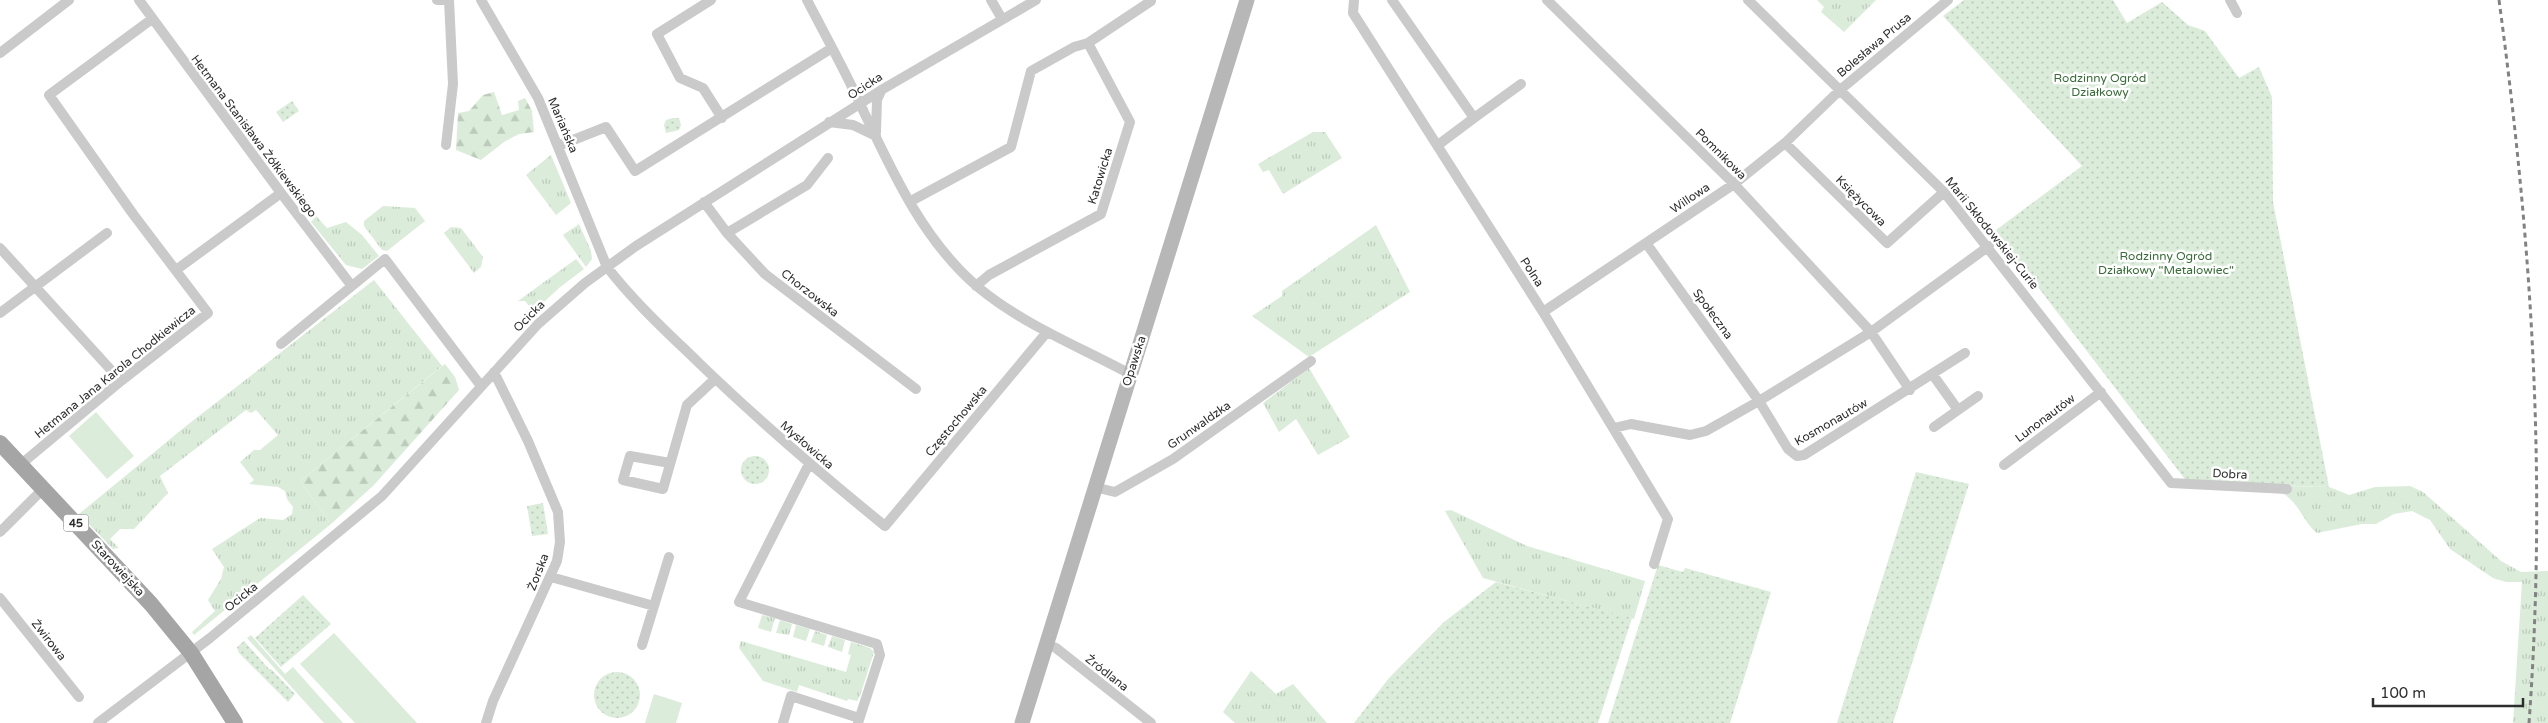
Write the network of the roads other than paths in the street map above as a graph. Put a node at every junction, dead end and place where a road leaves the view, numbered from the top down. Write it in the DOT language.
graph roads {
  1 [pos="68,0"];
  2 [pos="139,0"];
  3 [pos="437,0"];
  4 [pos="449,0"];
  5 [pos="481,0"];
  6 [pos="711,0"];
  7 [pos="807,0"];
  8 [pos="991,0"];
  9 [pos="1036,0"];
  10 [pos="1247,0"];
  11 [pos="1354,0"];
  12 [pos="1392,0"];
  13 [pos="1547,0"];
  14 [pos="1748,0"];
  15 [pos="1948,0"];
  16 [pos="2230,0"];
  17 [pos="1151,1"];
  18 [pos="2237,13"];
  19 [pos="152,19"];
  20 [pos="1002,20"];
  21 [pos="1088,43"];
  22 [pos="832,48"];
  23 [pos="0,53"];
  24 [pos="1521,84"];
  25 [pos="883,89"];
  26 [pos="1840,90"];
  27 [pos="860,104"];
  28 [pos="722,118"];
  29 [pos="1474,118"];
  30 [pos="830,122"];
  31 [pos="876,136"];
  32 [pos="1785,143"];
  33 [pos="446,145"];
  34 [pos="1438,145"];
  35 [pos="558,146"];
  36 [pos="828,158"];
  37 [pos="1734,184"];
  38 [pos="1944,192"];
  39 [pos="281,193"];
  40 [pos="911,201"];
  41 [pos="704,202"];
  42 [pos="107,233"];
  43 [pos="727,233"];
  44 [pos="1646,243"];
  45 [pos="1989,246"];
  46 [pos="0,248"];
  47 [pos="607,267"];
  48 [pos="176,270"];
  49 [pos="351,285"];
  50 [pos="976,286"];
  51 [pos="34,287"];
  52 [pos="1543,312"];
  53 [pos="0,313"];
  54 [pos="1047,332"];
  55 [pos="1871,332"];
  56 [pos="281,344"];
  57 [pos="1964,353"];
  58 [pos="1311,361"];
  59 [pos="494,372"];
  60 [pos="1130,374"];
  61 [pos="1932,375"];
  62 [pos="715,379"];
  63 [pos="121,380"];
  64 [pos="481,386"];
  65 [pos="916,389"];
  66 [pos="1910,390"];
  67 [pos="2101,392"];
  68 [pos="1978,396"];
  69 [pos="1760,401"];
  70 [pos="1958,410"];
  71 [pos="1934,427"];
  72 [pos="1614,428"];
  73 [pos="0,443"];
  74 [pos="670,464"];
  75 [pos="809,464"];
  76 [pos="2004,464"];
  77 [pos="20,465"];
  78 [pos="2171,483"];
  79 [pos="1094,487"];
  80 [pos="43,489"];
  81 [pos="2287,489"];
  82 [pos="885,526"];
  83 [pos="0,532"];
  84 [pos="669,557"];
  85 [pos="1654,564"];
  86 [pos="551,577"];
  87 [pos="0,598"];
  88 [pos="654,606"];
  89 [pos="1047,644"];
  90 [pos="642,645"];
  91 [pos="191,653"];
  92 [pos="78,697"];
  93 [pos="859,721"];
  94 [pos="98,723"];
  95 [pos="235,723"];
  96 [pos="486,723"];
  97 [pos="783,723"];
  98 [pos="1022,723"];
  99 [pos="1151,723"];
  1 -- 23 [label="street"];
  2 -- 19 [label="street, Hetmana Stanisława Żółkiewskiego"];
  3 -- 4 [label="street"];
  4 -- 33 [label="street"];
  5 -- 35 [label="street, Mariańska"];
  6 -- 28 [label="street"];
  7 -- 22 [label="street"];
  8 -- 20 [label="street"];
  9 -- 20 [label="street, Ocicka"];
  10 -- 60 [label="main road, Opawska"];
  11 -- 34 [label="street, Polna"];
  12 -- 29 [label="street"];
  13 -- 37 [label="street, Pomnikowa"];
  14 -- 26 [label="street, Marii Skłodowskiej-Curie"];
  15 -- 26 [label="street, Bolesława Prusa"];
  16 -- 18 [label="street"];
  17 -- 21 [label="street"];
  19 -- 39 [label="street, Hetmana Stanisława Żółkiewskiego"];
  19 -- 48 [label="street, Hetmana Jana Karola Chodkiewicza"];
  20 -- 25 [label="street, Ocicka"];
  21 -- 40 [label="street"];
  21 -- 50 [label="street, Katowicka"];
  22 -- 27 [label="street"];
  22 -- 28 [label="street"];
  24 -- 29 [label="street"];
  25 -- 27 [label="street, Ocicka"];
  25 -- 31 [label="street"];
  26 -- 32 [label="street, Willowa"];
  26 -- 38 [label="street, Marii Skłodowskiej-Curie"];
  27 -- 30 [label="street, Ocicka"];
  27 -- 31 [label="street"];
  28 -- 35 [label="street"];
  29 -- 34 [label="street"];
  30 -- 31 [label="street"];
  30 -- 41 [label="street, Ocicka"];
  31 -- 40 [label="street"];
  32 -- 37 [label="street, Willowa"];
  32 -- 38 [label="street, Księżycowa"];
  34 -- 52 [label="street, Polna"];
  35 -- 47 [label="street, Mariańska"];
  36 -- 43 [label="street"];
  37 -- 44 [label="street, Willowa"];
  37 -- 55 [label="street, Pomnikowa"];
  38 -- 45 [label="street, Marii Skłodowskiej-Curie"];
  39 -- 48 [label="street"];
  39 -- 49 [label="street, Hetmana Stanisława Żółkiewskiego"];
  40 -- 50 [label="street"];
  41 -- 43 [label="street, Chorzowska"];
  41 -- 47 [label="street, Ocicka"];
  42 -- 51 [label="street"];
  43 -- 65 [label="street, Chorzowska"];
  44 -- 52 [label="street, Willowa"];
  44 -- 69 [label="street, Społeczna"];
  45 -- 55 [label="street"];
  45 -- 67 [label="street, Marii Skłodowskiej-Curie"];
  46 -- 51 [label="street"];
  47 -- 59 [label="street, Ocicka"];
  47 -- 62 [label="street, Mysłowicka"];
  48 -- 63 [label="street, Hetmana Jana Karola Chodkiewicza"];
  49 -- 56 [label="street"];
  49 -- 64 [label="street"];
  50 -- 54 [label="street"];
  51 -- 53 [label="street"];
  51 -- 63 [label="street"];
  52 -- 72 [label="street, Polna"];
  54 -- 60 [label="street"];
  54 -- 82 [label="street, Częstochowska"];
  55 -- 66 [label="street"];
  55 -- 69 [label="street"];
  57 -- 61 [label="street, Kosmonautów"];
  58 -- 79 [label="street, Grunwaldzka"];
  59 -- 64 [label="street, Ocicka"];
  59 -- 86 [label="street, Żorska"];
  60 -- 79 [label="main road, Opawska"];
  61 -- 66 [label="street, Kosmonautów"];
  61 -- 70 [label="street"];
  62 -- 74 [label="street"];
  62 -- 75 [label="street, Mysłowicka"];
  63 -- 77 [label="street, Hetmana Jana Karola Chodkiewicza"];
  64 -- 91 [label="street, Ocicka"];
  66 -- 69 [label="street, Kosmonautów"];
  67 -- 76 [label="street, Lunonautów"];
  67 -- 78 [label="street, Marii Skłodowskiej-Curie"];
  68 -- 70 [label="street"];
  69 -- 72 [label="street"];
  70 -- 71 [label="street"];
  72 -- 85 [label="street, Polna"];
  73 -- 77 [label="main road, Starowiejska / 45"];
  74 -- 74 [label="street"];
  75 -- 82 [label="street, Mysłowicka"];
  75 -- 93 [label="street"];
  77 -- 80 [label="main road, Starowiejska / 45"];
  78 -- 81 [label="street, Dobra"];
  79 -- 89 [label="main road, Opawska"];
  80 -- 83 [label="street"];
  80 -- 91 [label="main road, Starowiejska / 45"];
  84 -- 88 [label="street"];
  86 -- 88 [label="street"];
  86 -- 96 [label="street, Żorska"];
  87 -- 92 [label="street, Żwirowa"];
  88 -- 90 [label="street"];
  89 -- 98 [label="main road, Opawska"];
  89 -- 99 [label="street, Źródlana"];
  91 -- 94 [label="street, Ocicka"];
  91 -- 95 [label="main road, 45"];
  93 -- 97 [label="street"];
}
